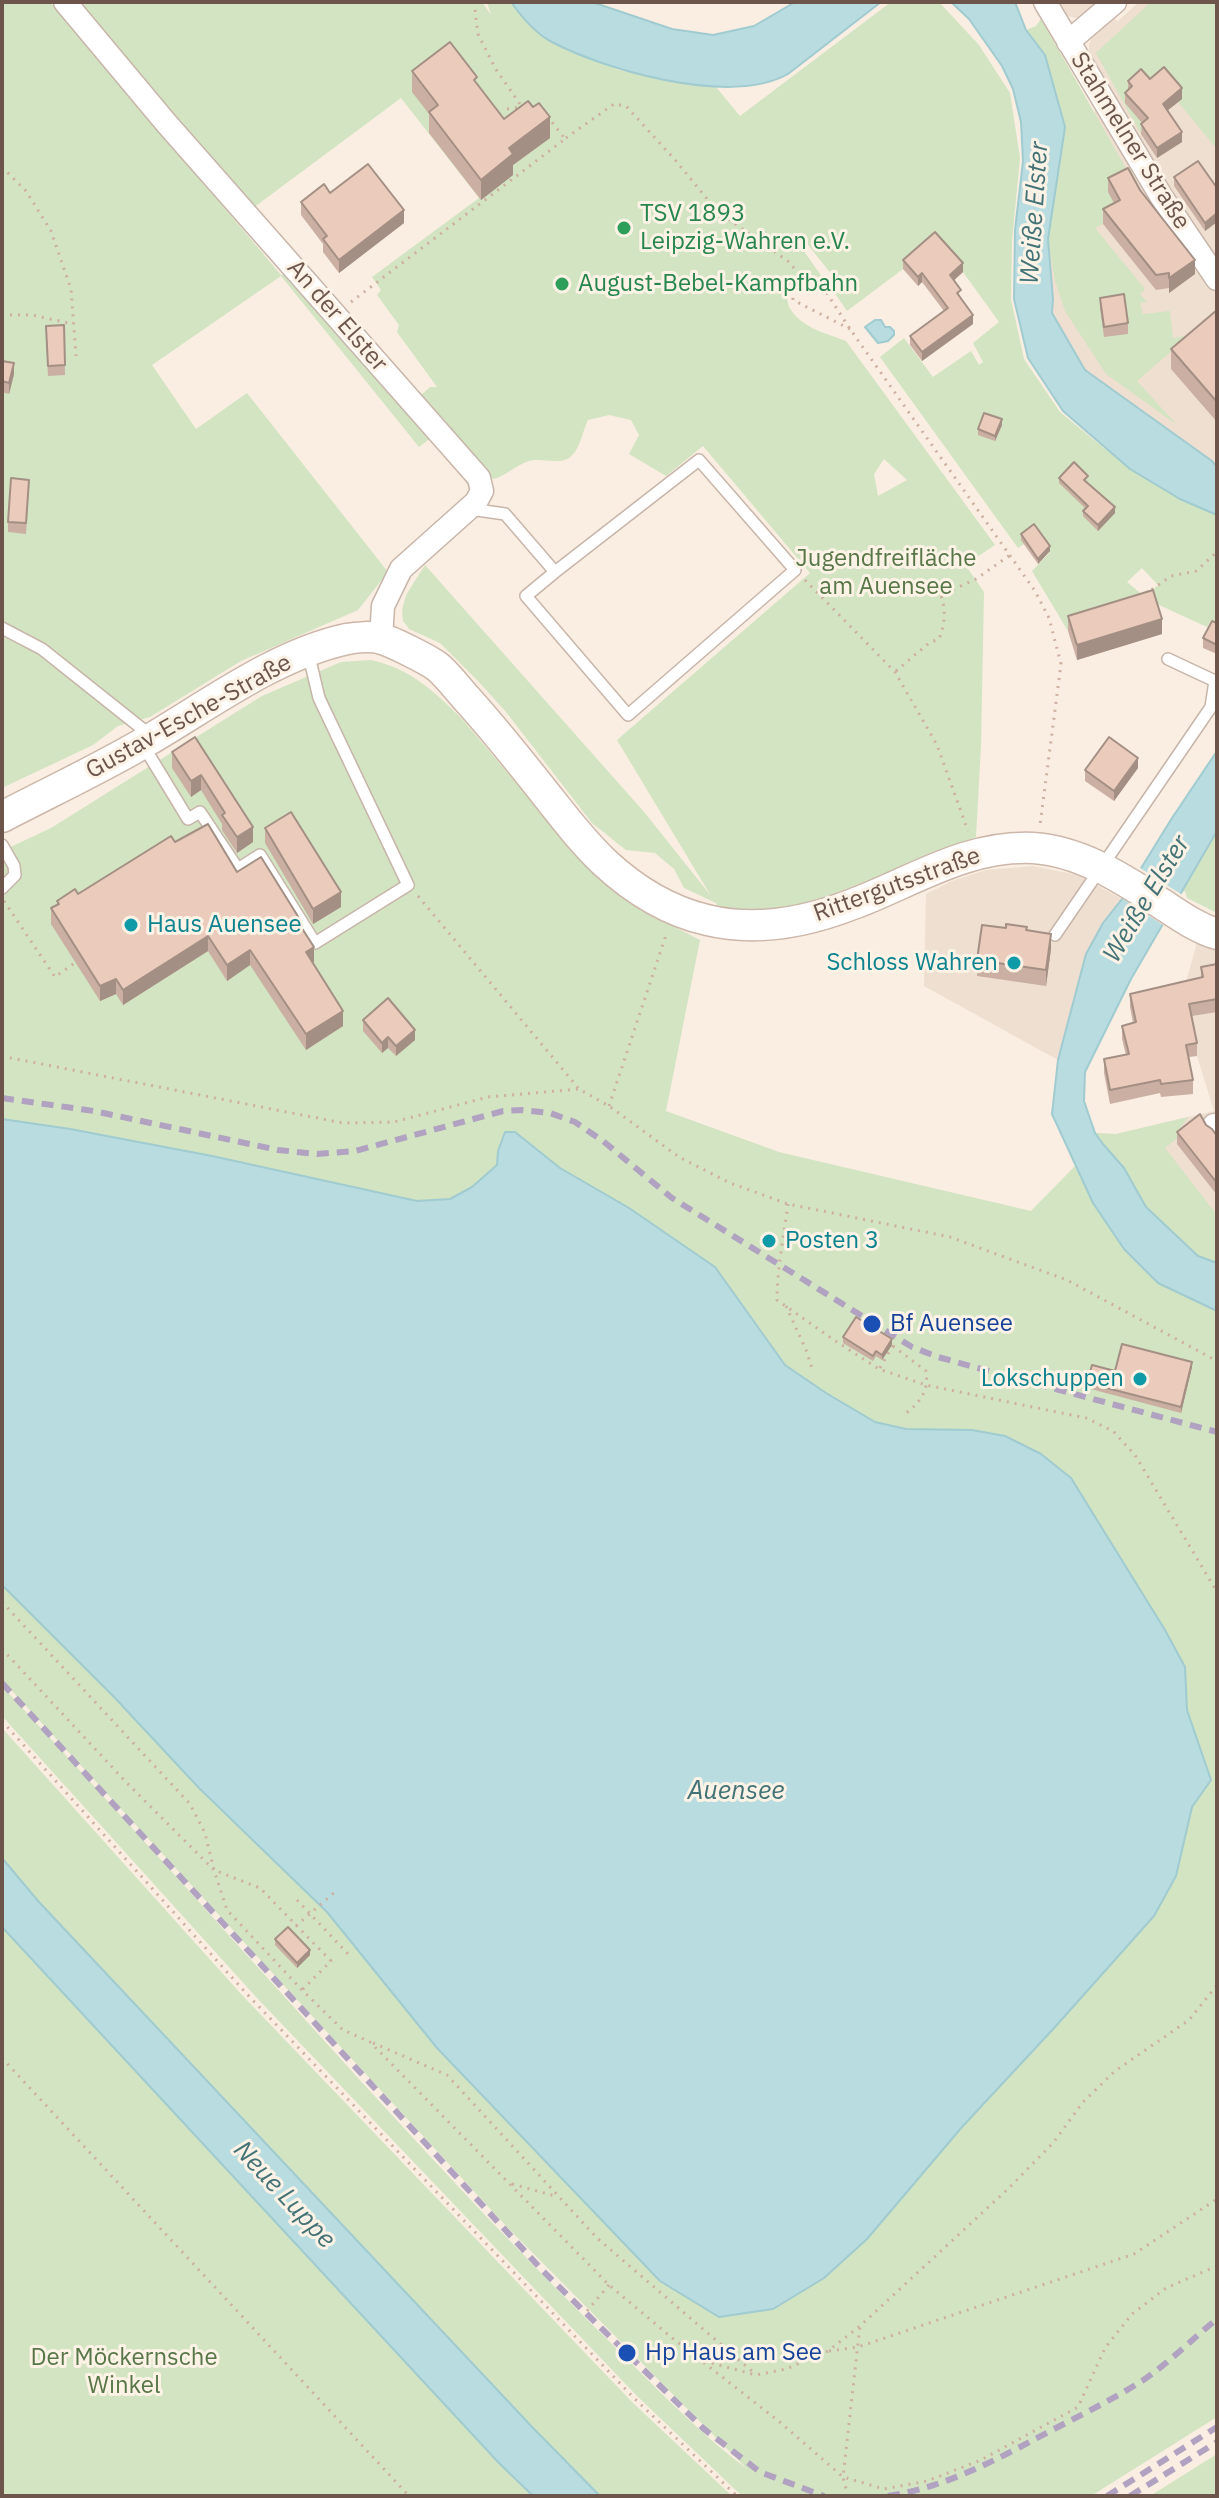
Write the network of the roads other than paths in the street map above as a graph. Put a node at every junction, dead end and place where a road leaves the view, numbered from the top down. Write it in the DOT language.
graph roads {
  1 [pos="65,2"];
  2 [pos="1045,2"];
  3 [pos="1115,2"];
  4 [pos="1068,42"];
  5 [pos="1217,279"];
  6 [pos="469,509"];
  7 [pos="555,572"];
  8 [pos="2,628"];
  9 [pos="381,639"];
  10 [pos="308,651"];
  11 [pos="1168,659"];
  12 [pos="148,741"];
  13 [pos="2,817"];
  14 [pos="2,845"];
  15 [pos="1112,873"];
  16 [pos="2,888"];
  17 [pos="1217,934"];
  18 [pos="1055,935"];
  1 -- 6 [label="street, An der Elster"];
  2 -- 4 [label="street, Stahmelner Straße"];
  3 -- 4 [label="street"];
  4 -- 5 [label="street, Stahmelner Straße"];
  6 -- 7 [label="lane"];
  6 -- 9 [label="street"];
  7 -- 7 [label="lane"];
  8 -- 12 [label="lane"];
  9 -- 10 [label="main road, Gustav-Esche-Straße"];
  9 -- 15 [label="main road, Rittergutsstraße"];
  10 -- 12 [label="main road, Gustav-Esche-Straße"];
  10 -- 12 [label="lane"];
  11 -- 15 [label="lane"];
  12 -- 13 [label="main road, Gustav-Esche-Straße"];
  14 -- 16 [label="lane"];
  15 -- 17 [label="main road, Rittergutsstraße"];
  15 -- 18 [label="lane"];
}
